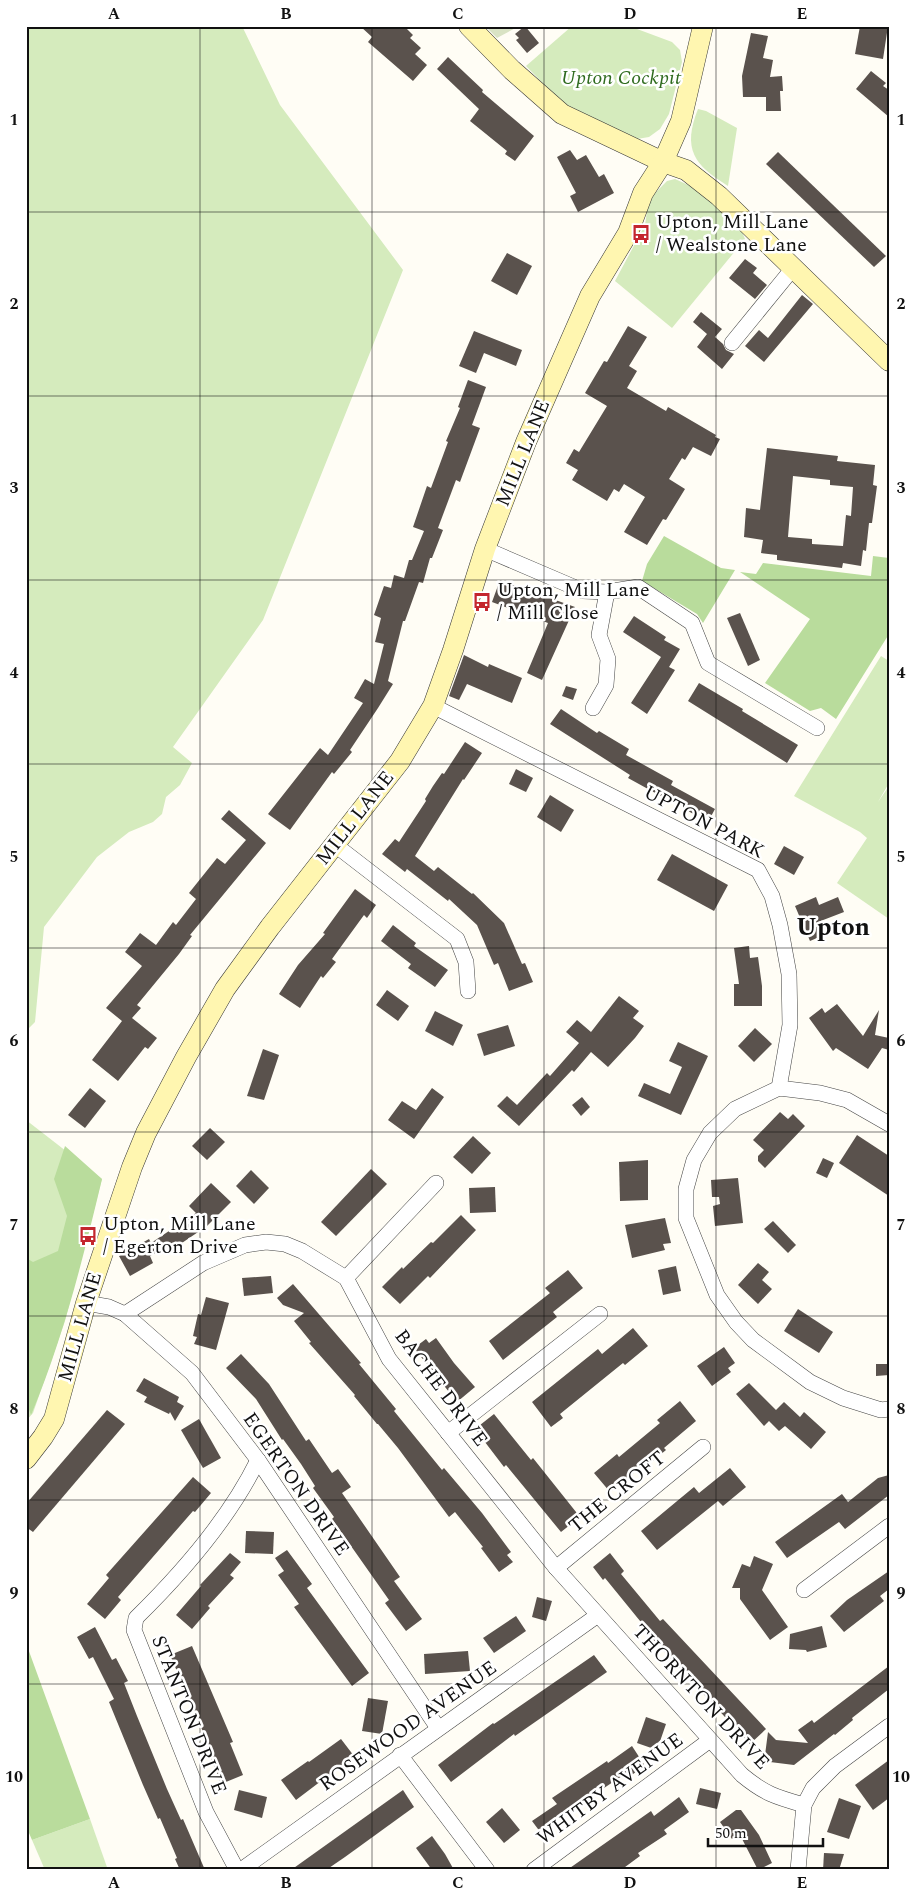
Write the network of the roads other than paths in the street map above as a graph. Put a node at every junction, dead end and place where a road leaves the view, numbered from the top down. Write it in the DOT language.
graph roads {
  1 [pos="469,26"];
  2 [pos="703,26"];
  3 [pos="663,162"];
  4 [pos="794,267"];
  5 [pos="732,344"];
  6 [pos="889,361"];
  7 [pos="485,549"];
  8 [pos="607,592"];
  9 [pos="433,706"];
  10 [pos="593,708"];
  11 [pos="817,728"];
  12 [pos="334,844"];
  13 [pos="468,991"];
  14 [pos="779,1088"];
  15 [pos="889,1124"];
  16 [pos="436,1183"];
  17 [pos="346,1278"];
  18 [pos="86,1303"];
  19 [pos="125,1314"];
  20 [pos="600,1314"];
  21 [pos="889,1409"];
  22 [pos="448,1432"];
  23 [pos="703,1447"];
  24 [pos="26,1459"];
  25 [pos="258,1460"];
  26 [pos="245,1488"];
  27 [pos="277,1489"];
  28 [pos="889,1526"];
  29 [pos="556,1568"];
  30 [pos="804,1590"];
  31 [pos="598,1615"];
  32 [pos="889,1726"];
  33 [pos="438,1728"];
  34 [pos="710,1740"];
  35 [pos="400,1755"];
  36 [pos="804,1805"];
  37 [pos="237,1870"];
  38 [pos="241,1870"];
  39 [pos="487,1870"];
  40 [pos="534,1870"];
  41 [pos="798,1870"];
  1 -- 3 [label="street"];
  2 -- 3 [label="street, MILL LANE"];
  3 -- 4 [label="street"];
  3 -- 7 [label="street, MILL LANE"];
  4 -- 5 [label="street"];
  4 -- 6 [label="street"];
  7 -- 8 [label="street"];
  7 -- 9 [label="street, MILL LANE"];
  8 -- 10 [label="street"];
  8 -- 11 [label="street"];
  9 -- 12 [label="street, MILL LANE"];
  9 -- 14 [label="street, UPTON PARK"];
  12 -- 13 [label="street"];
  12 -- 18 [label="street, MILL LANE"];
  14 -- 15 [label="street"];
  14 -- 21 [label="street"];
  16 -- 17 [label="street"];
  17 -- 19 [label="street"];
  17 -- 22 [label="street, BACHE DRIVE"];
  18 -- 19 [label="street, EGERTON DRIVE"];
  18 -- 24 [label="street, MILL LANE"];
  19 -- 25 [label="street, EGERTON DRIVE"];
  20 -- 22 [label="street"];
  22 -- 29 [label="street, BACHE DRIVE"];
  23 -- 29 [label="street, THE CROFT"];
  25 -- 26 [label="street, STANTON DRIVE"];
  25 -- 27 [label="street, EGERTON DRIVE"];
  26 -- 27 [label="street"];
  26 -- 37 [label="street, STANTON DRIVE"];
  27 -- 33 [label="street, EGERTON DRIVE"];
  28 -- 30 [label="street"];
  29 -- 31 [label="street, BACHE DRIVE"];
  31 -- 33 [label="street, ROSEWOOD AVENUE"];
  31 -- 34 [label="street, THORNTON DRIVE"];
  32 -- 36 [label="street"];
  33 -- 35 [label="street, ROSEWOOD AVENUE"];
  34 -- 36 [label="street, THORNTON DRIVE"];
  34 -- 40 [label="street, WHITBY AVENUE"];
  35 -- 38 [label="street, ROSEWOOD AVENUE"];
  35 -- 39 [label="street"];
  36 -- 41 [label="street"];
}
